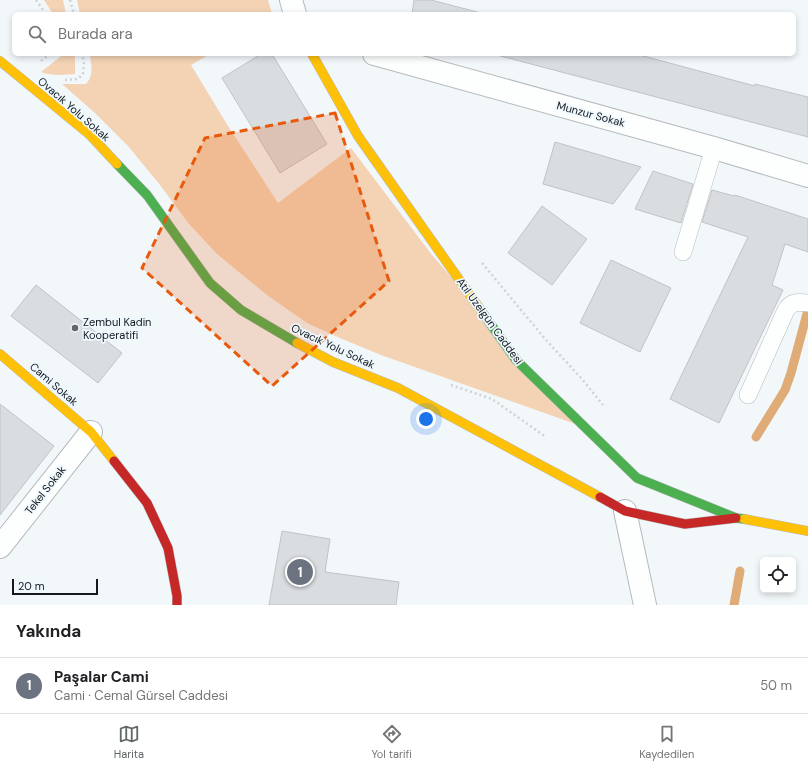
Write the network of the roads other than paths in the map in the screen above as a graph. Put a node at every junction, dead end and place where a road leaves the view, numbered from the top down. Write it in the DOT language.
graph roads {
  1 [pos="291,0"];
  2 [pos="294,12"];
  3 [pos="313,56"];
  4 [pos="381,56"];
  5 [pos="0,61"];
  6 [pos="714,148"];
  7 [pos="808,176"];
  8 [pos="683,252"];
  9 [pos="803,302"];
  10 [pos="0,354"];
  11 [pos="748,395"];
  12 [pos="91,432"];
  13 [pos="625,511"];
  14 [pos="736,518"];
  15 [pos="808,531"];
  16 [pos="0,547"];
  17 [pos="178,605"];
  18 [pos="645,605"];
  1 -- 2 [label="street"];
  3 -- 14 [label="street, Atıl Uzelgün Caddesi"];
  4 -- 6 [label="street, Munzur Sokak"];
  5 -- 13 [label="street, Ovacık Yolu Sokak"];
  6 -- 7 [label="street, Munzur Sokak"];
  6 -- 8 [label="lane"];
  9 -- 11 [label="lane"];
  10 -- 12 [label="street, Cami Sokak"];
  12 -- 16 [label="street, Tekel Sokak"];
  12 -- 17 [label="street, Cami Sokak"];
  13 -- 14 [label="street, Ovacık Yolu Sokak"];
  13 -- 18 [label="street"];
  14 -- 15 [label="street"];
}
